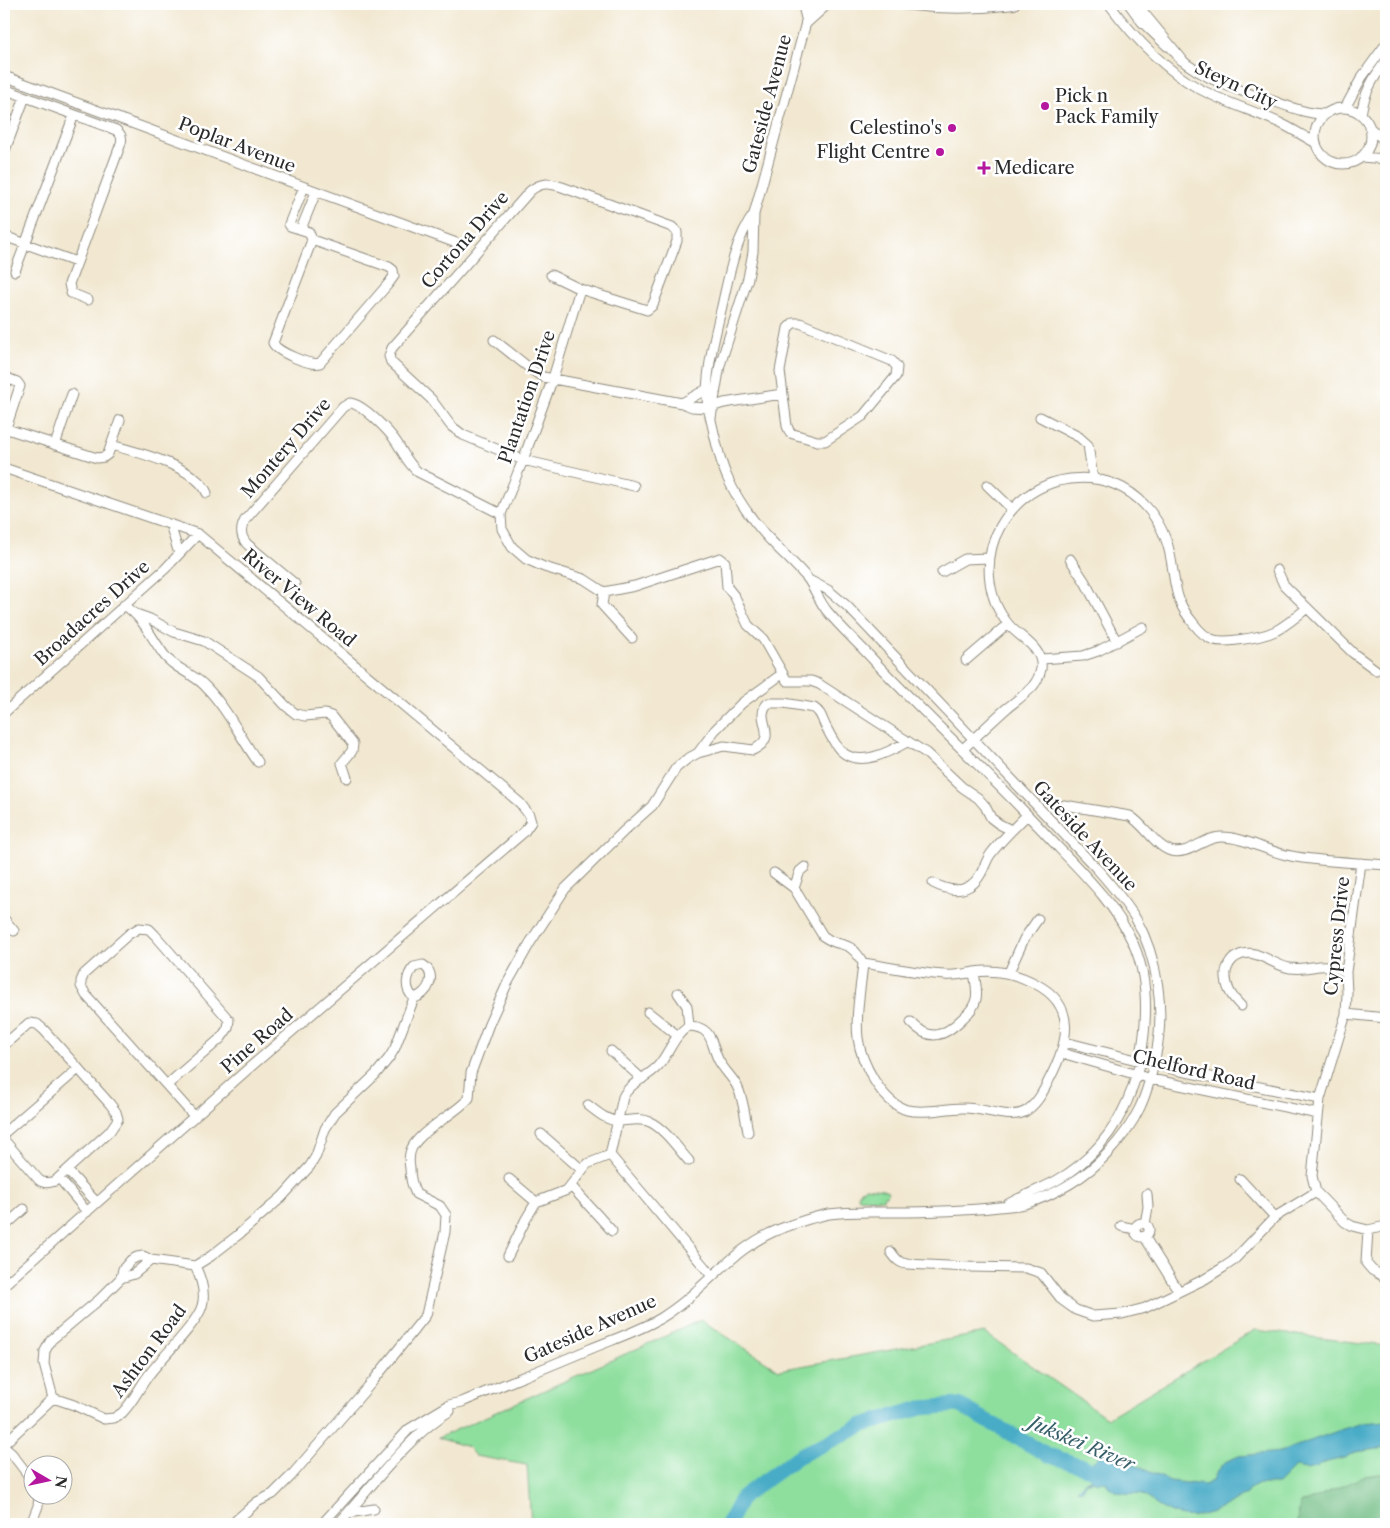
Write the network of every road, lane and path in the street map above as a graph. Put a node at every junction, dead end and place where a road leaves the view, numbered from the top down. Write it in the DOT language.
graph roads {
  1 [pos="803,4"];
  2 [pos="811,4"];
  3 [pos="827,4"];
  4 [pos="903,4"];
  5 [pos="1014,4"];
  6 [pos="1109,4"];
  7 [pos="1129,4"];
  8 [pos="1140,4"];
  9 [pos="806,22"];
  10 [pos="1386,44"];
  11 [pos="1182,60"];
  12 [pos="1386,61"];
  13 [pos="4,76"];
  14 [pos="4,89"];
  15 [pos="25,97"];
  16 [pos="1345,108"];
  17 [pos="1326,114"];
  18 [pos="74,115"];
  19 [pos="1361,115"];
  20 [pos="1369,127"];
  21 [pos="1386,142"];
  22 [pos="1316,143"];
  23 [pos="4,153"];
  24 [pos="1360,157"];
  25 [pos="1386,159"];
  26 [pos="304,187"];
  27 [pos="316,192"];
  28 [pos="754,214"];
  29 [pos="301,229"];
  30 [pos="4,236"];
  31 [pos="312,240"];
  32 [pos="25,244"];
  33 [pos="459,244"];
  34 [pos="76,262"];
  35 [pos="15,271"];
  36 [pos="550,275"];
  37 [pos="580,289"];
  38 [pos="88,300"];
  39 [pos="494,340"];
  40 [pos="4,377"];
  41 [pos="553,378"];
  42 [pos="707,389"];
  43 [pos="72,394"];
  44 [pos="782,394"];
  45 [pos="682,404"];
  46 [pos="711,407"];
  47 [pos="1040,417"];
  48 [pos="120,420"];
  49 [pos="5,428"];
  50 [pos="111,444"];
  51 [pos="55,445"];
  52 [pos="523,460"];
  53 [pos="4,468"];
  54 [pos="1092,478"];
  55 [pos="986,485"];
  56 [pos="634,486"];
  57 [pos="207,492"];
  58 [pos="1012,509"];
  59 [pos="501,514"];
  60 [pos="170,524"];
  61 [pos="198,534"];
  62 [pos="178,554"];
  63 [pos="989,558"];
  64 [pos="1070,559"];
  65 [pos="1277,570"];
  66 [pos="942,572"];
  67 [pos="809,580"];
  68 [pos="294,584"];
  69 [pos="604,592"];
  70 [pos="124,605"];
  71 [pos="1307,608"];
  72 [pos="136,614"];
  73 [pos="1008,624"];
  74 [pos="1143,627"];
  75 [pos="632,638"];
  76 [pos="1117,642"];
  77 [pos="1041,659"];
  78 [pos="966,660"];
  79 [pos="1376,670"];
  80 [pos="782,674"];
  81 [pos="4,713"];
  82 [pos="973,740"];
  83 [pos="908,742"];
  84 [pos="963,749"];
  85 [pos="698,753"];
  86 [pos="258,762"];
  87 [pos="347,778"];
  88 [pos="1064,805"];
  89 [pos="1027,815"];
  90 [pos="531,822"];
  91 [pos="1011,830"];
  92 [pos="1361,862"];
  93 [pos="1386,865"];
  94 [pos="805,867"];
  95 [pos="774,873"];
  96 [pos="933,883"];
  97 [pos="794,888"];
  98 [pos="4,919"];
  99 [pos="1038,919"];
  100 [pos="14,931"];
  101 [pos="862,963"];
  102 [pos="974,972"];
  103 [pos="1009,972"];
  104 [pos="1346,972"];
  105 [pos="678,993"];
  106 [pos="414,998"];
  107 [pos="1241,1006"];
  108 [pos="648,1012"];
  109 [pos="1346,1014"];
  110 [pos="1386,1018"];
  111 [pos="911,1022"];
  112 [pos="689,1026"];
  113 [pos="678,1036"];
  114 [pos="1066,1042"];
  115 [pos="4,1045"];
  116 [pos="611,1051"];
  117 [pos="1062,1053"];
  118 [pos="1118,1054"];
  119 [pos="1139,1059"];
  120 [pos="1154,1063"];
  121 [pos="1114,1068"];
  122 [pos="78,1069"];
  123 [pos="1135,1075"];
  124 [pos="642,1079"];
  125 [pos="1151,1079"];
  126 [pos="167,1085"];
  127 [pos="1320,1099"];
  128 [pos="588,1105"];
  129 [pos="1318,1114"];
  130 [pos="196,1117"];
  131 [pos="618,1121"];
  132 [pos="748,1132"];
  133 [pos="4,1133"];
  134 [pos="541,1134"];
  135 [pos="4,1140"];
  136 [pos="610,1156"];
  137 [pos="689,1161"];
  138 [pos="67,1170"];
  139 [pos="582,1170"];
  140 [pos="59,1178"];
  141 [pos="1240,1178"];
  142 [pos="509,1179"];
  143 [pos="571,1186"];
  144 [pos="1316,1192"];
  145 [pos="1147,1194"];
  146 [pos="536,1202"];
  147 [pos="97,1203"];
  148 [pos="1005,1206"];
  149 [pos="24,1210"];
  150 [pos="87,1212"];
  151 [pos="1276,1217"];
  152 [pos="1145,1224"];
  153 [pos="1121,1226"];
  154 [pos="1386,1226"];
  155 [pos="4,1227"];
  156 [pos="1135,1229"];
  157 [pos="1368,1230"];
  158 [pos="612,1231"];
  159 [pos="1144,1236"];
  160 [pos="891,1252"];
  161 [pos="508,1256"];
  162 [pos="195,1266"];
  163 [pos="712,1276"];
  164 [pos="1386,1278"];
  165 [pos="4,1285"];
  166 [pos="1178,1290"];
  167 [pos="53,1398"];
  168 [pos="462,1402"];
  169 [pos="4,1445"];
  170 [pos="22,1467"];
  171 [pos="38,1506"];
  172 [pos="374,1509"];
  173 [pos="348,1513"];
  174 [pos="31,1524"];
  175 [pos="232,1524"];
  176 [pos="322,1524"];
  177 [pos="338,1524"];
  1 -- 9 [label="main road"];
  2 -- 9 [label="street, Gateside Avenue"];
  3 -- 9 [label="main road"];
  4 -- 5 [label="main road"];
  6 -- 22 [label="street, Steyn City"];
  7 -- 11 [label="street, Steyn City"];
  8 -- 11 [label="main road"];
  9 -- 28 [label="street, Gateside Avenue"];
  10 -- 16 [label="street"];
  11 -- 17 [label="street, Steyn City"];
  12 -- 19 [label="street"];
  13 -- 26 [label="street, Poplar Avenue"];
  14 -- 15 [label="street"];
  15 -- 18 [label="street"];
  15 -- 23 [label="street"];
  16 -- 17 [label="street"];
  16 -- 19 [label="street"];
  17 -- 22 [label="street"];
  18 -- 32 [label="street"];
  18 -- 34 [label="street"];
  19 -- 20 [label="street"];
  20 -- 21 [label="street"];
  20 -- 24 [label="street"];
  22 -- 24 [label="street"];
  24 -- 25 [label="street"];
  26 -- 27 [label="street, Poplar Avenue"];
  26 -- 29 [label="street"];
  27 -- 29 [label="street"];
  27 -- 33 [label="street, Poplar Avenue"];
  28 -- 42 [label="street, Gateside Avenue"];
  28 -- 46 [label="street, Gateside Avenue"];
  29 -- 31 [label="street"];
  30 -- 32 [label="street"];
  31 -- 31 [label="street"];
  32 -- 34 [label="street"];
  32 -- 35 [label="street"];
  34 -- 38 [label="street"];
  36 -- 37 [label="street, Cortona Drive"];
  37 -- 41 [label="street, Plantation Drive"];
  37 -- 52 [label="street, Cortona Drive"];
  39 -- 41 [label="street"];
  40 -- 49 [label="street"];
  41 -- 45 [label="street"];
  41 -- 52 [label="street, Plantation Drive"];
  42 -- 45 [label="street"];
  42 -- 46 [label="street, Gateside Avenue"];
  43 -- 51 [label="street"];
  44 -- 44 [label="street"];
  44 -- 46 [label="street"];
  45 -- 46 [label="street"];
  46 -- 67 [label="street, Gateside Avenue"];
  47 -- 54 [label="street"];
  48 -- 50 [label="street"];
  49 -- 51 [label="street"];
  50 -- 51 [label="street"];
  50 -- 57 [label="street"];
  52 -- 56 [label="street, Cortona Drive"];
  52 -- 59 [label="street, Plantation Drive"];
  53 -- 60 [label="street, River View Road"];
  54 -- 58 [label="street"];
  54 -- 71 [label="street"];
  55 -- 58 [label="street"];
  58 -- 63 [label="street"];
  59 -- 68 [label="street, Montery Drive"];
  59 -- 69 [label="street"];
  60 -- 61 [label="street, River View Road"];
  60 -- 62 [label="street"];
  61 -- 62 [label="street, Broadacres Drive"];
  61 -- 90 [label="street, River View Road"];
  62 -- 70 [label="street, Broadacres Drive"];
  63 -- 66 [label="street"];
  63 -- 73 [label="street"];
  64 -- 76 [label="street"];
  65 -- 71 [label="street"];
  67 -- 82 [label="street, Gateside Avenue"];
  67 -- 84 [label="street, Gateside Avenue"];
  69 -- 75 [label="street"];
  69 -- 80 [label="street"];
  70 -- 72 [label="street"];
  70 -- 81 [label="street, Broadacres Drive"];
  71 -- 79 [label="street"];
  72 -- 86 [label="street"];
  72 -- 87 [label="street"];
  73 -- 77 [label="street"];
  73 -- 78 [label="street"];
  74 -- 76 [label="street"];
  76 -- 77 [label="street"];
  77 -- 82 [label="street"];
  80 -- 83 [label="street"];
  80 -- 85 [label="street"];
  82 -- 84 [label="street"];
  82 -- 120 [label="street, Gateside Avenue"];
  83 -- 85 [label="street"];
  83 -- 91 [label="street"];
  84 -- 89 [label="street, Gateside Avenue"];
  85 -- 175 [label="street"];
  88 -- 92 [label="street, Cypress Drive"];
  89 -- 91 [label="street"];
  89 -- 119 [label="street, Gateside Avenue"];
  90 -- 130 [label="street, Pine Road"];
  91 -- 96 [label="street"];
  92 -- 93 [label="street, Cypress Drive"];
  92 -- 104 [label="street, Cypress Drive"];
  94 -- 97 [label="street"];
  95 -- 97 [label="street"];
  97 -- 101 [label="street"];
  98 -- 100 [label="street"];
  99 -- 103 [label="street"];
  101 -- 102 [label="street"];
  101 -- 117 [label="street"];
  102 -- 103 [label="street"];
  102 -- 111 [label="street"];
  103 -- 114 [label="street"];
  104 -- 107 [label="street"];
  104 -- 109 [label="street, Cypress Drive"];
  105 -- 112 [label="street"];
  106 -- 162 [label="street"];
  108 -- 113 [label="street"];
  109 -- 110 [label="street"];
  109 -- 127 [label="street, Cypress Drive"];
  112 -- 113 [label="street"];
  112 -- 132 [label="street"];
  113 -- 124 [label="street"];
  114 -- 117 [label="street"];
  114 -- 118 [label="street, Chelford Road"];
  115 -- 122 [label="street"];
  116 -- 124 [label="street"];
  117 -- 121 [label="street, Chelford Road"];
  118 -- 119 [label="street, Chelford Road"];
  118 -- 121 [label="street"];
  119 -- 120 [label="street, Chelford Road"];
  119 -- 123 [label="street, Gateside Avenue"];
  120 -- 125 [label="street, Gateside Avenue"];
  120 -- 127 [label="street, Chelford Road"];
  121 -- 123 [label="street, Chelford Road"];
  122 -- 133 [label="street"];
  122 -- 138 [label="street"];
  123 -- 125 [label="street, Chelford Road"];
  123 -- 148 [label="street, Gateside Avenue"];
  124 -- 131 [label="street"];
  125 -- 129 [label="street, Chelford Road"];
  125 -- 148 [label="street, Gateside Avenue"];
  126 -- 126 [label="street"];
  126 -- 130 [label="street"];
  127 -- 129 [label="street, Cypress Drive"];
  128 -- 131 [label="street"];
  129 -- 144 [label="street, Cypress Drive"];
  130 -- 147 [label="street, Pine Road"];
  131 -- 136 [label="street"];
  131 -- 137 [label="street"];
  134 -- 139 [label="street"];
  135 -- 140 [label="street"];
  136 -- 139 [label="street"];
  136 -- 163 [label="street"];
  138 -- 140 [label="street"];
  138 -- 147 [label="street"];
  139 -- 143 [label="street"];
  140 -- 150 [label="street"];
  141 -- 151 [label="street"];
  142 -- 146 [label="street"];
  143 -- 146 [label="street"];
  143 -- 158 [label="street"];
  144 -- 151 [label="street"];
  144 -- 157 [label="street"];
  145 -- 152 [label="street"];
  146 -- 161 [label="street"];
  147 -- 150 [label="street, Pine Road"];
  148 -- 163 [label="street, Gateside Avenue"];
  149 -- 155 [label="street"];
  150 -- 165 [label="street, Pine Road"];
  151 -- 166 [label="street"];
  152 -- 156 [label="street"];
  152 -- 159 [label="street"];
  153 -- 156 [label="street"];
  154 -- 157 [label="street"];
  156 -- 159 [label="street"];
  157 -- 164 [label="street"];
  159 -- 166 [label="street"];
  160 -- 166 [label="street"];
  162 -- 167 [label="street"];
  162 -- 167 [label="street, Ashton Road"];
  163 -- 168 [label="street, Gateside Avenue"];
  167 -- 169 [label="street"];
  168 -- 173 [label="street, Gateside Avenue"];
  168 -- 176 [label="street, Gateside Avenue"];
  169 -- 170 [label="street"];
  171 -- 174 [label="street"];
  172 -- 173 [label="street"];
  173 -- 177 [label="street, Gateside Avenue"];
}
